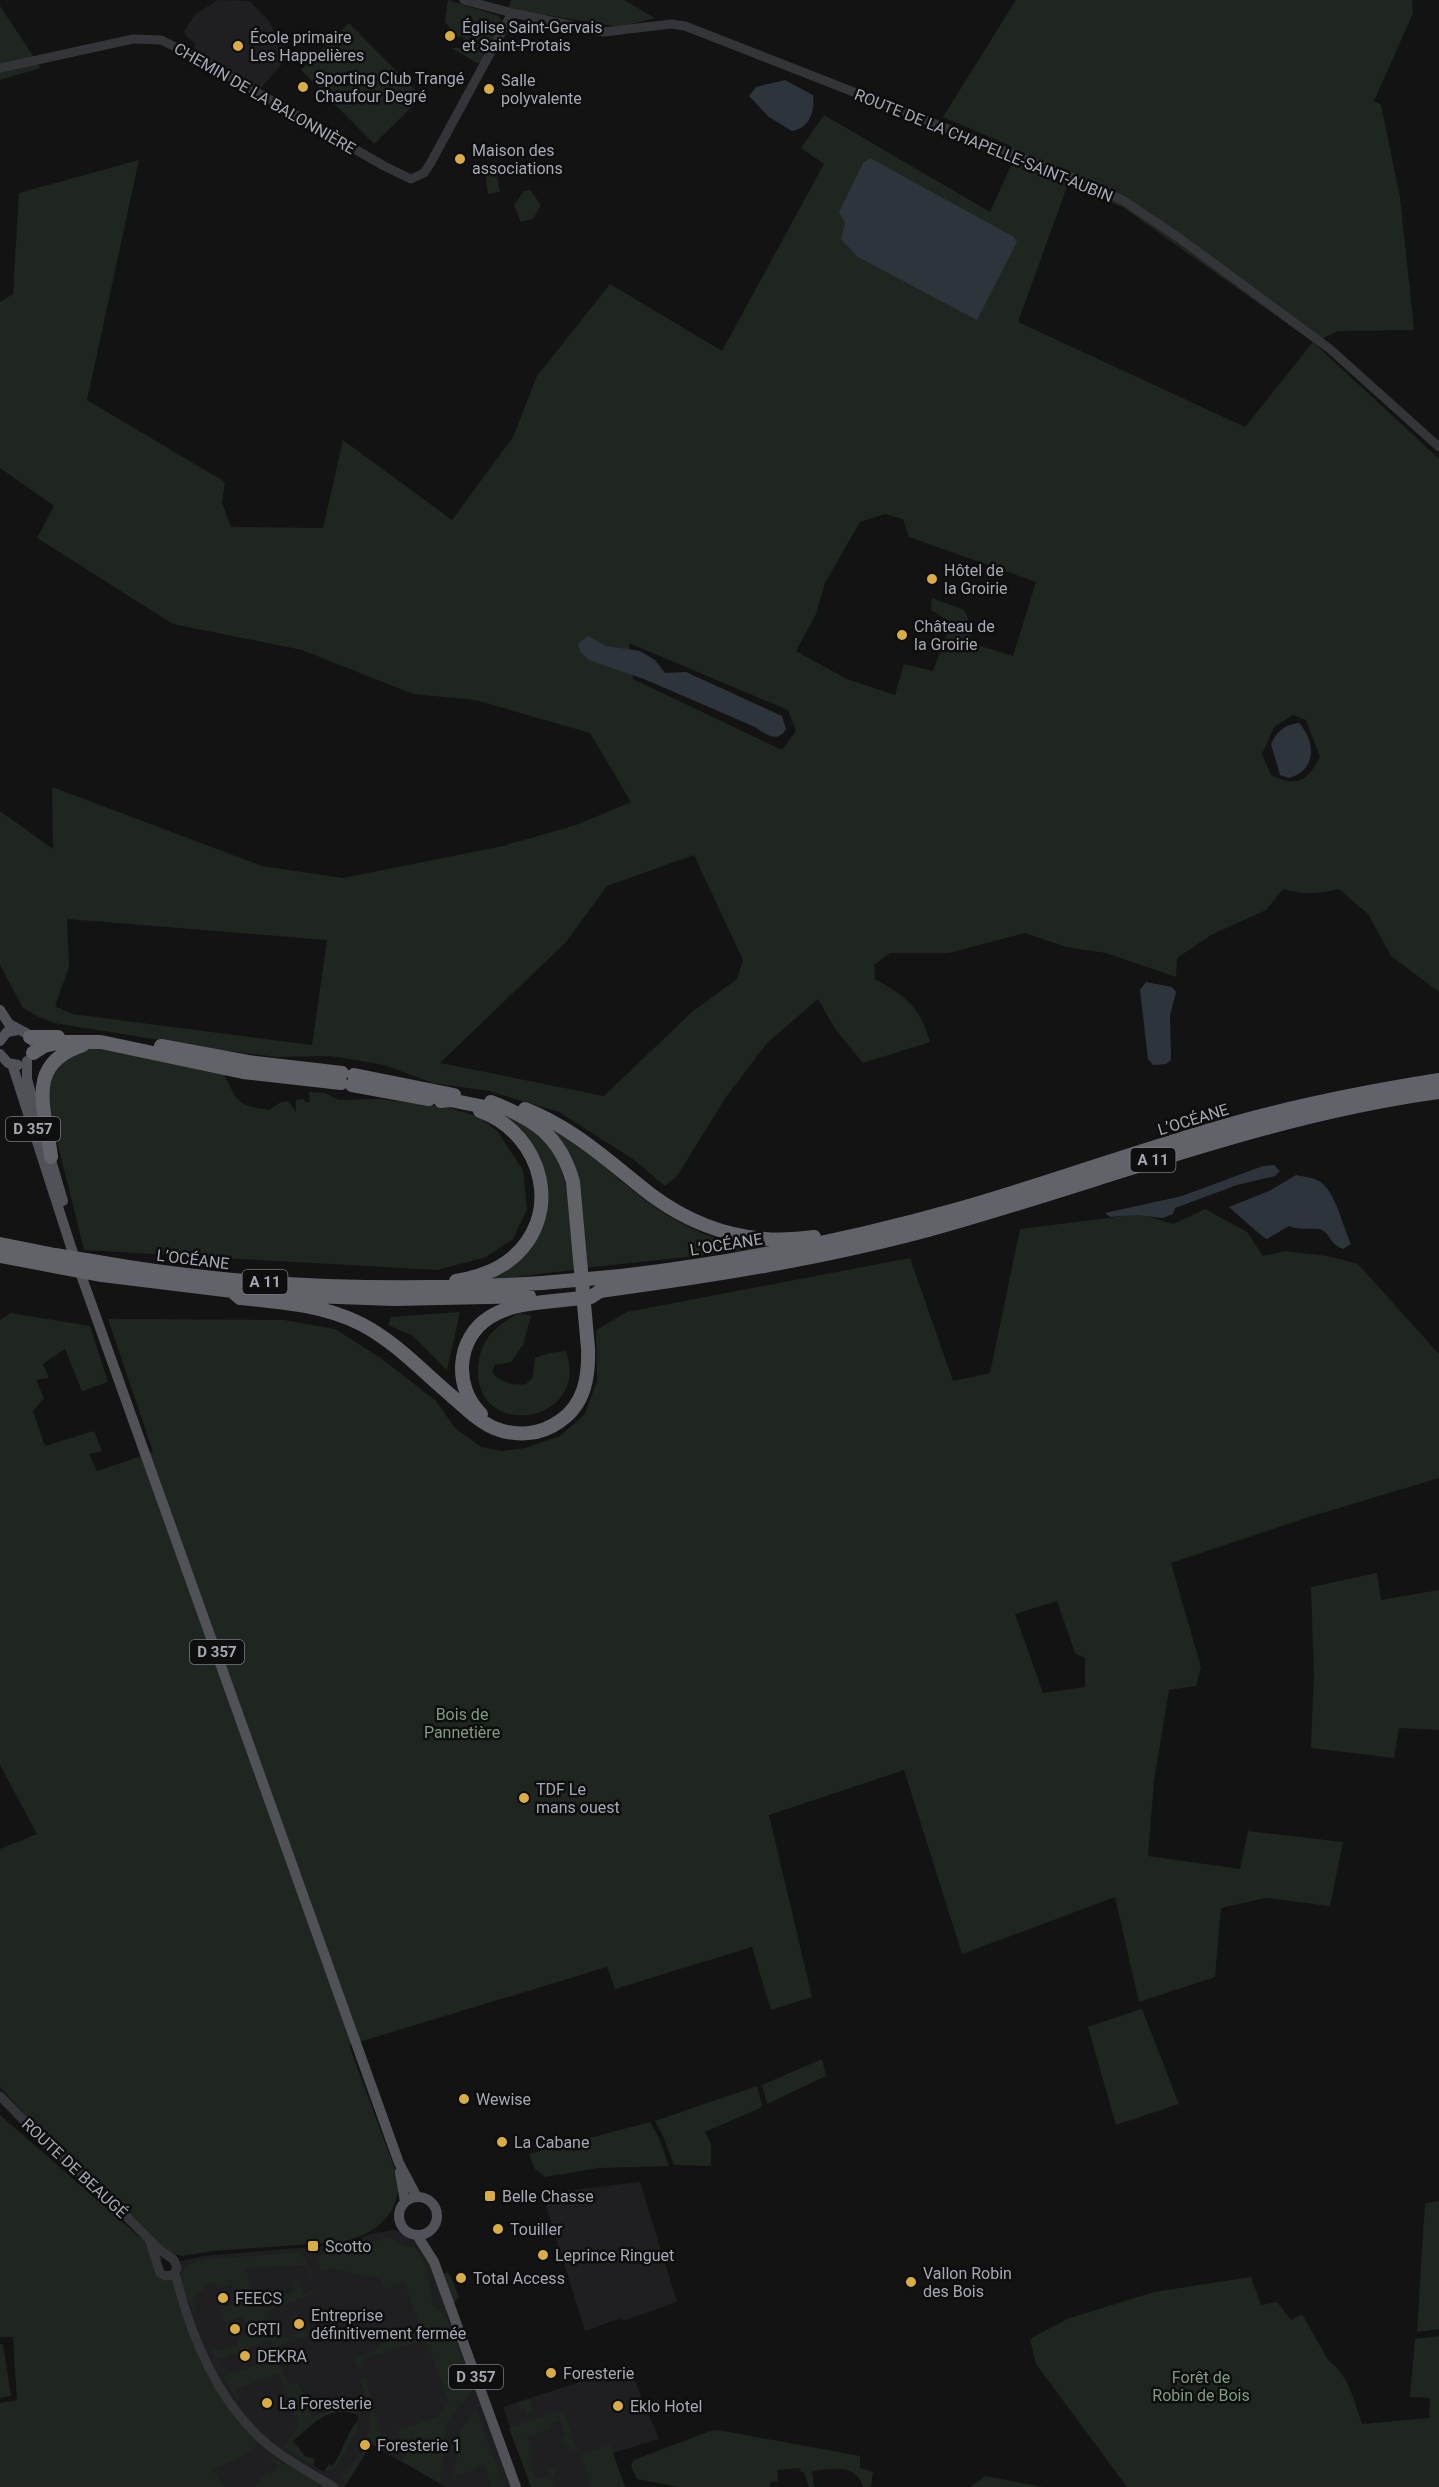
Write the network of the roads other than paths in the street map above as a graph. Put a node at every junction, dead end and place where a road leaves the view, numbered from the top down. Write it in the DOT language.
graph roads {
  1 [pos="464,0"];
  2 [pos="512,13"];
  3 [pos="0,69"];
  4 [pos="1439,447"];
  5 [pos="0,1010"];
  6 [pos="18,1030"];
  7 [pos="30,1037"];
  8 [pos="0,1039"];
  9 [pos="101,1042"];
  10 [pos="0,1054"];
  11 [pos="30,1057"];
  12 [pos="12,1064"];
  13 [pos="304,1074"];
  14 [pos="1439,1080"];
  15 [pos="410,1091"];
  16 [pos="1439,1092"];
  17 [pos="441,1101"];
  18 [pos="491,1102"];
  19 [pos="51,1157"];
  20 [pos="907,1223"];
  21 [pos="0,1244"];
  22 [pos="0,1256"];
  23 [pos="57,1261"];
  24 [pos="80,1268"];
  25 [pos="100,1268"];
  26 [pos="621,1282"];
  27 [pos="422,1288"];
  28 [pos="233,1292"];
  29 [pos="543,1293"];
  30 [pos="0,2096"];
  31 [pos="399,2163"];
  32 [pos="417,2197"];
  33 [pos="405,2202"];
  34 [pos="430,2230"];
  35 [pos="417,2235"];
  36 [pos="149,2240"];
  37 [pos="170,2258"];
  38 [pos="434,2262"];
  39 [pos="159,2264"];
  40 [pos="175,2273"];
  41 [pos="165,2276"];
  42 [pos="181,2298"];
  43 [pos="334,2487"];
  44 [pos="516,2487"];
  1 -- 2 [label="street"];
  2 -- 3 [label="street, CHEMIN DE LA BALONNIÈRE"];
  2 -- 4 [label="street, ROUTE DE LA CHAPELLE-SAINT-AUBIN"];
  5 -- 6 [label="main road"];
  6 -- 7 [label="main road"];
  6 -- 8 [label="main road"];
  7 -- 11 [label="main road"];
  7 -- 13 [label="highway"];
  9 -- 11 [label="highway"];
  9 -- 13 [label="highway"];
  9 -- 19 [label="highway"];
  10 -- 12 [label="main road"];
  11 -- 12 [label="main road"];
  11 -- 19 [label="main road, D 357"];
  12 -- 24 [label="main road, D 357"];
  13 -- 15 [label="highway"];
  14 -- 20 [label="highway, L’OCÉANE / A 11"];
  15 -- 17 [label="highway"];
  15 -- 18 [label="highway"];
  16 -- 26 [label="highway, L’OCÉANE / A 11"];
  17 -- 27 [label="highway"];
  17 -- 29 [label="highway"];
  18 -- 20 [label="highway"];
  18 -- 28 [label="highway"];
  19 -- 24 [label="main road, D 357"];
  20 -- 26 [label="highway, L’OCÉANE / A 11"];
  21 -- 23 [label="highway, L’OCÉANE / A 11"];
  22 -- 23 [label="highway, L’OCÉANE / A 11"];
  23 -- 25 [label="highway, L’OCÉANE / A 11, bridge"];
  24 -- 31 [label="main road, D 357"];
  25 -- 27 [label="highway, L’OCÉANE / A 11"];
  25 -- 28 [label="highway, L’OCÉANE / A 11"];
  26 -- 29 [label="highway, L’OCÉANE / A 11, bridge"];
  26 -- 29 [label="highway, L’OCÉANE / A 11"];
  27 -- 29 [label="highway, L’OCÉANE / A 11"];
  28 -- 29 [label="highway, L’OCÉANE / A 11"];
  30 -- 36 [label="street, ROUTE DE BEAUGÉ"];
  31 -- 32 [label="main road, D 357"];
  31 -- 33 [label="main road, D 357"];
  32 -- 33 [label="main road"];
  32 -- 34 [label="main road"];
  33 -- 35 [label="main road"];
  34 -- 35 [label="main road"];
  34 -- 38 [label="main road, D 357"];
  35 -- 38 [label="main road, D 357"];
  36 -- 37 [label="street, ROUTE DE BEAUGÉ"];
  36 -- 39 [label="street, ROUTE DE BEAUGÉ"];
  37 -- 39 [label="street"];
  37 -- 40 [label="street"];
  38 -- 44 [label="main road, D 357"];
  39 -- 41 [label="street"];
  40 -- 41 [label="street"];
  40 -- 42 [label="street"];
  41 -- 42 [label="street"];
  42 -- 43 [label="street"];
}
